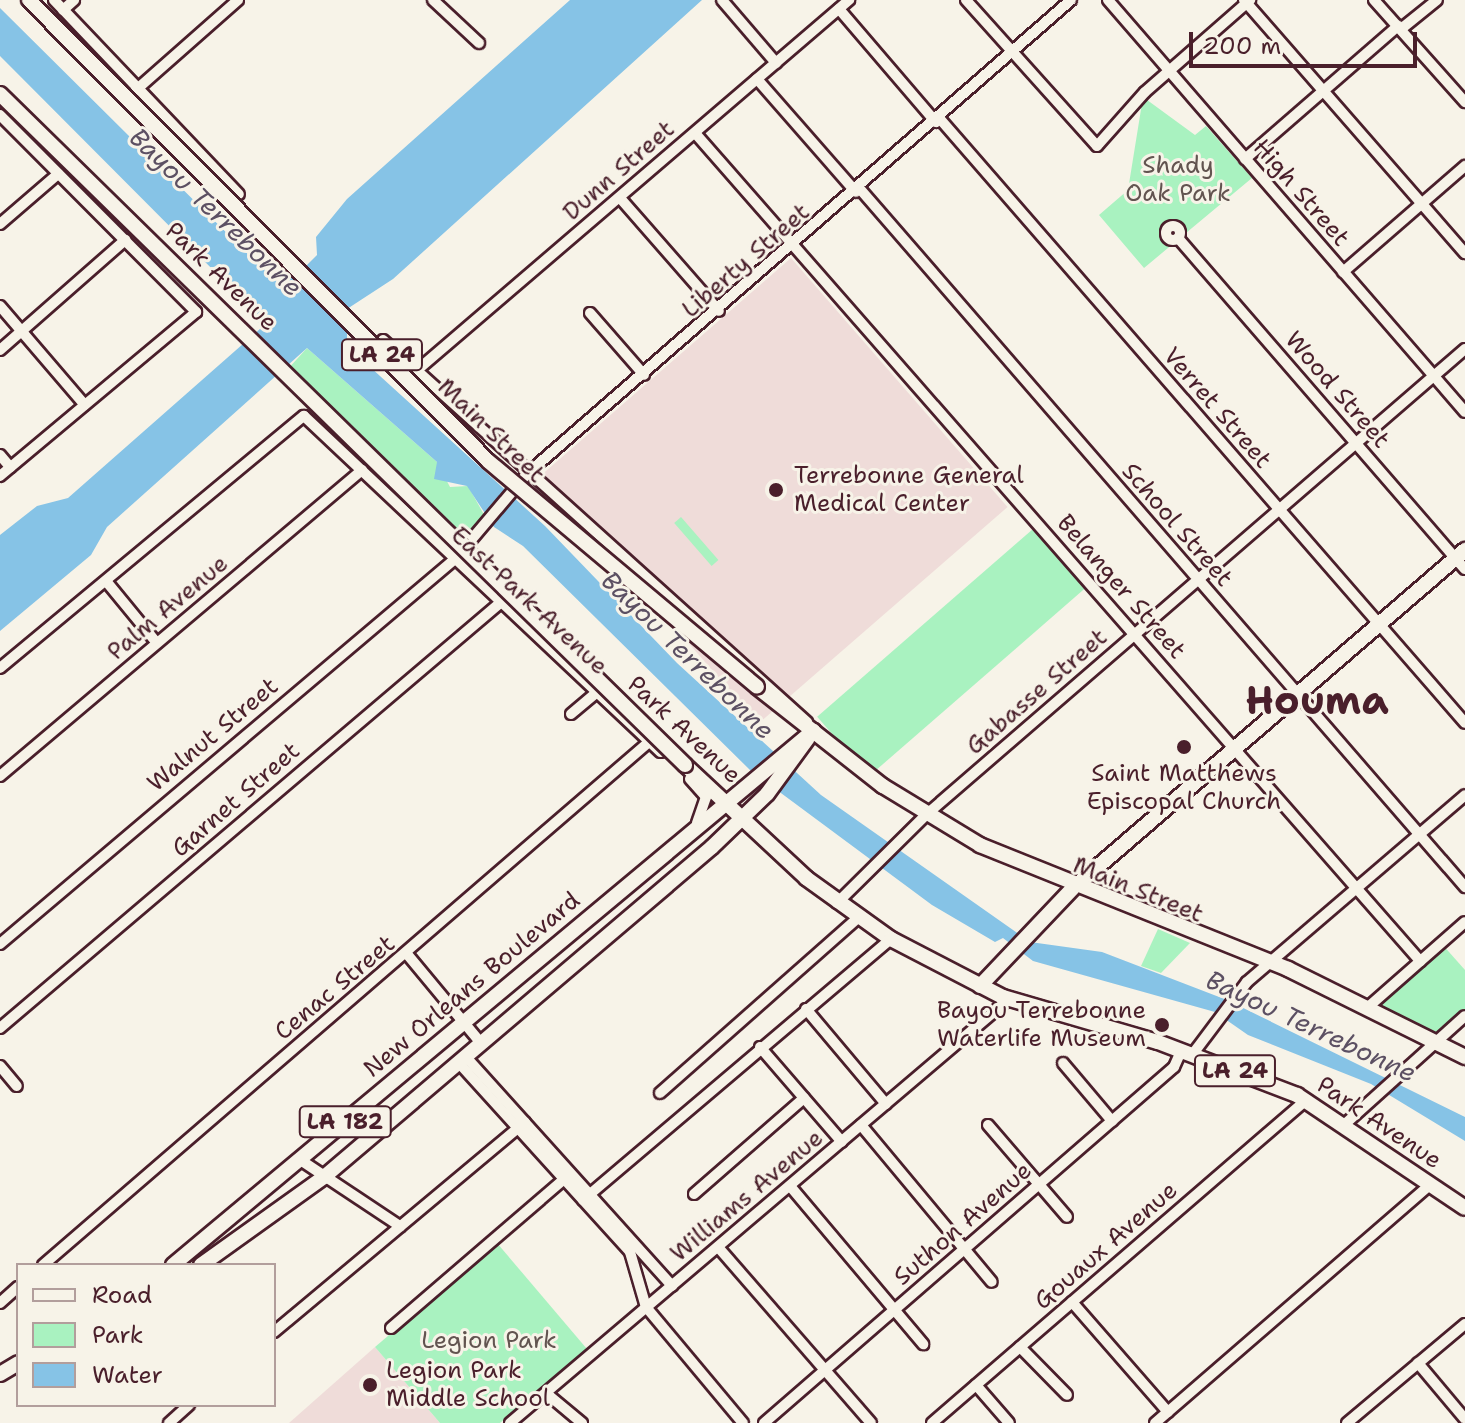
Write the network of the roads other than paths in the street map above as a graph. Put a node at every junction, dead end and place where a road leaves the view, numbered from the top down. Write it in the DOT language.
graph roads {
  1 [pos="29,0"];
  2 [pos="54,0"];
  3 [pos="74,0"];
  4 [pos="238,0"];
  5 [pos="433,0"];
  6 [pos="722,0"];
  7 [pos="849,0"];
  8 [pos="966,0"];
  9 [pos="1071,0"];
  10 [pos="1108,0"];
  11 [pos="1374,0"];
  12 [pos="1437,0"];
  13 [pos="1247,1"];
  14 [pos="839,9"];
  15 [pos="63,10"];
  16 [pos="1399,28"];
  17 [pos="479,43"];
  18 [pos="1015,54"];
  19 [pos="776,63"];
  20 [pos="1169,70"];
  21 [pos="757,79"];
  22 [pos="136,90"];
  23 [pos="1324,92"];
  24 [pos="0,94"];
  25 [pos="1465,102"];
  26 [pos="0,115"];
  27 [pos="938,120"];
  28 [pos="695,133"];
  29 [pos="1245,159"];
  30 [pos="1465,166"];
  31 [pos="58,174"];
  32 [pos="858,191"];
  33 [pos="239,194"];
  34 [pos="620,198"];
  35 [pos="1422,203"];
  36 [pos="0,224"];
  37 [pos="1178,238"];
  38 [pos="125,240"];
  39 [pos="793,248"];
  40 [pos="1465,253"];
  41 [pos="1343,272"];
  42 [pos="0,306"];
  43 [pos="719,311"];
  44 [pos="590,313"];
  45 [pos="22,332"];
  46 [pos="383,340"];
  47 [pos="1465,349"];
  48 [pos="0,350"];
  49 [pos="415,372"];
  50 [pos="644,375"];
  51 [pos="1434,376"];
  52 [pos="85,405"];
  53 [pos="1465,412"];
  54 [pos="1356,443"];
  55 [pos="0,455"];
  56 [pos="10,467"];
  57 [pos="362,470"];
  58 [pos="528,473"];
  59 [pos="0,476"];
  60 [pos="1280,510"];
  61 [pos="455,559"];
  62 [pos="1462,559"];
  63 [pos="1198,580"];
  64 [pos="106,581"];
  65 [pos="500,603"];
  66 [pos="1380,623"];
  67 [pos="1134,634"];
  68 [pos="157,643"];
  69 [pos="0,668"];
  70 [pos="597,692"];
  71 [pos="1298,694"];
  72 [pos="571,714"];
  73 [pos="1465,723"];
  74 [pos="813,731"];
  75 [pos="650,741"];
  76 [pos="1235,749"];
  77 [pos="788,756"];
  78 [pos="0,776"];
  79 [pos="1465,795"];
  80 [pos="727,800"];
  81 [pos="927,814"];
  82 [pos="745,818"];
  83 [pos="697,823"];
  84 [pos="1420,835"];
  85 [pos="1465,887"];
  86 [pos="1073,888"];
  87 [pos="1357,891"];
  88 [pos="837,903"];
  89 [pos="592,911"];
  90 [pos="858,918"];
  91 [pos="1465,922"];
  92 [pos="612,932"];
  93 [pos="891,939"];
  94 [pos="0,944"];
  95 [pos="407,954"];
  96 [pos="1420,961"];
  97 [pos="1267,964"];
  98 [pos="980,986"];
  99 [pos="1009,999"];
  100 [pos="1367,1008"];
  101 [pos="806,1009"];
  102 [pos="1465,1016"];
  103 [pos="463,1022"];
  104 [pos="0,1028"];
  105 [pos="1439,1039"];
  106 [pos="481,1043"];
  107 [pos="760,1047"];
  108 [pos="1187,1053"];
  109 [pos="1465,1057"];
  110 [pos="462,1060"];
  111 [pos="1063,1063"];
  112 [pos="0,1066"];
  113 [pos="17,1086"];
  114 [pos="660,1093"];
  115 [pos="804,1098"];
  116 [pos="1306,1100"];
  117 [pos="886,1104"];
  118 [pos="1112,1121"];
  119 [pos="522,1124"];
  120 [pos="1345,1124"];
  121 [pos="861,1125"];
  122 [pos="988,1125"];
  123 [pos="842,1142"];
  124 [pos="302,1161"];
  125 [pos="568,1176"];
  126 [pos="324,1177"];
  127 [pos="1431,1184"];
  128 [pos="1039,1185"];
  129 [pos="790,1186"];
  130 [pos="694,1194"];
  131 [pos="586,1197"];
  132 [pos="1465,1208"];
  133 [pos="1067,1217"];
  134 [pos="400,1226"];
  135 [pos="630,1245"];
  136 [pos="718,1247"];
  137 [pos="965,1249"];
  138 [pos="45,1263"];
  139 [pos="175,1263"];
  140 [pos="204,1263"];
  141 [pos="992,1282"];
  142 [pos="672,1286"];
  143 [pos="16,1289"];
  144 [pos="1072,1302"];
  145 [pos="0,1303"];
  146 [pos="646,1307"];
  147 [pos="894,1310"];
  148 [pos="1465,1324"];
  149 [pos="391,1328"];
  150 [pos="276,1330"];
  151 [pos="923,1344"];
  152 [pos="1020,1347"];
  153 [pos="1418,1363"];
  154 [pos="825,1370"];
  155 [pos="976,1385"];
  156 [pos="546,1393"];
  157 [pos="1067,1395"];
  158 [pos="187,1407"];
  159 [pos="1168,1412"];
  160 [pos="1465,1419"];
  161 [pos="169,1423"];
  162 [pos="510,1423"];
  163 [pos="582,1423"];
  164 [pos="743,1423"];
  165 [pos="764,1423"];
  166 [pos="871,1423"];
  167 [pos="932,1423"];
  168 [pos="1009,1423"];
  169 [pos="1155,1423"];
  170 [pos="1347,1423"];
  1 -- 74 [label="main road, Main Street / LA 24, bridge"];
  2 -- 15 [label="street"];
  3 -- 15 [label="street"];
  4 -- 22 [label="street"];
  5 -- 17 [label="street"];
  6 -- 19 [label="street"];
  7 -- 14 [label="street, Dunn Street"];
  8 -- 18 [label="street"];
  9 -- 18 [label="street, Liberty Street"];
  10 -- 20 [label="street, High Street"];
  11 -- 16 [label="street"];
  12 -- 16 [label="street"];
  13 -- 20 [label="street"];
  13 -- 23 [label="street"];
  14 -- 19 [label="street, Dunn Street"];
  14 -- 27 [label="street, Verret Street"];
  15 -- 22 [label="street"];
  16 -- 23 [label="street"];
  16 -- 25 [label="street"];
  18 -- 20 [label="street"];
  18 -- 27 [label="street, Liberty Street"];
  19 -- 21 [label="street, Dunn Street"];
  20 -- 29 [label="street, High Street"];
  21 -- 28 [label="street, Dunn Street"];
  21 -- 32 [label="street, School Street"];
  22 -- 33 [label="street"];
  23 -- 29 [label="street"];
  23 -- 35 [label="street"];
  24 -- 80 [label="main road, Park Avenue / LA 24, bridge"];
  26 -- 31 [label="street, Park Avenue"];
  27 -- 32 [label="street, Liberty Street"];
  27 -- 60 [label="street, Verret Street"];
  28 -- 34 [label="street, Dunn Street"];
  28 -- 39 [label="street, Belanger Street"];
  29 -- 41 [label="street, High Street"];
  30 -- 35 [label="street"];
  31 -- 36 [label="street"];
  31 -- 38 [label="street, Park Avenue"];
  32 -- 39 [label="street, Liberty Street"];
  32 -- 63 [label="street, School Street"];
  34 -- 43 [label="street"];
  34 -- 49 [label="street, Dunn Street"];
  35 -- 40 [label="street"];
  35 -- 41 [label="street"];
  37 -- 54 [label="street, Wood Street"];
  38 -- 45 [label="street"];
  38 -- 52 [label="street, Park Avenue"];
  39 -- 43 [label="street, Liberty Street"];
  39 -- 67 [label="street, Belanger Street"];
  41 -- 51 [label="street, High Street"];
  42 -- 45 [label="street"];
  43 -- 50 [label="street, Liberty Street"];
  44 -- 50 [label="street"];
  45 -- 48 [label="street"];
  45 -- 52 [label="street"];
  46 -- 49 [label="street, Main Street"];
  47 -- 51 [label="street, Gabasse Street"];
  49 -- 58 [label="street, Main Street"];
  50 -- 58 [label="street, Liberty Street"];
  51 -- 53 [label="street, High Street"];
  51 -- 54 [label="street, Gabasse Street"];
  52 -- 56 [label="street"];
  54 -- 60 [label="street, Gabasse Street"];
  54 -- 62 [label="street, Wood Street"];
  55 -- 56 [label="street"];
  56 -- 59 [label="street"];
  57 -- 61 [label="street, East Park Avenue"];
  57 -- 64 [label="street, East Park Avenue"];
  57 -- 68 [label="street, Palm Avenue"];
  58 -- 61 [label="street, Liberty Street"];
  58 -- 74 [label="street, Main Street"];
  60 -- 63 [label="street, Gabasse Street"];
  60 -- 66 [label="street, Verret Street"];
  61 -- 65 [label="street, East Park Avenue"];
  61 -- 94 [label="street, Walnut Street"];
  62 -- 66 [label="main road"];
  63 -- 67 [label="street, Gabasse Street"];
  63 -- 71 [label="street, School Street"];
  64 -- 68 [label="street"];
  64 -- 69 [label="street"];
  65 -- 70 [label="street, East Park Avenue"];
  65 -- 104 [label="street, Garnet Street"];
  66 -- 71 [label="main road"];
  66 -- 73 [label="street, Verret Street"];
  67 -- 76 [label="street, Belanger Street"];
  67 -- 81 [label="street, Gabasse Street"];
  68 -- 78 [label="street, Palm Avenue"];
  70 -- 72 [label="street"];
  70 -- 75 [label="street, East Park Avenue"];
  71 -- 76 [label="main road"];
  71 -- 84 [label="street, School Street"];
  74 -- 77 [label="main road, LA 182"];
  74 -- 81 [label="main road, Main Street / LA 24"];
  75 -- 83 [label="street, East Park Avenue"];
  75 -- 95 [label="street, Cenac Street"];
  76 -- 86 [label="main road"];
  76 -- 87 [label="street, Belanger Street"];
  77 -- 80 [label="main road, LA 182"];
  77 -- 82 [label="main road, LA 182"];
  79 -- 84 [label="street, Suthon Avenue"];
  80 -- 82 [label="main road, Park Avenue / LA 24"];
  80 -- 83 [label="main road, New Orleans Boulevard / LA 182"];
  81 -- 86 [label="main road, Main Street / LA 24"];
  81 -- 88 [label="street, Gabasse Street"];
  82 -- 88 [label="main road, Park Avenue / LA 24"];
  82 -- 92 [label="main road, New Orleans Boulevard / LA 182"];
  83 -- 89 [label="main road, New Orleans Boulevard / LA 182"];
  84 -- 85 [label="street, School Street"];
  84 -- 87 [label="street, Suthon Avenue"];
  86 -- 97 [label="main road, Main Street / LA 24"];
  86 -- 98 [label="main road"];
  87 -- 96 [label="street, Belanger Street"];
  87 -- 97 [label="street, Suthon Avenue"];
  88 -- 90 [label="main road, Park Avenue / LA 24"];
  89 -- 92 [label="main road"];
  89 -- 103 [label="main road, New Orleans Boulevard / LA 182"];
  90 -- 93 [label="main road, Park Avenue / LA 24"];
  90 -- 114 [label="street"];
  91 -- 96 [label="street"];
  92 -- 106 [label="main road, New Orleans Boulevard / LA 182"];
  93 -- 98 [label="main road, Park Avenue / LA 24"];
  93 -- 101 [label="street"];
  95 -- 103 [label="street"];
  95 -- 138 [label="street, Cenac Street"];
  96 -- 100 [label="street"];
  97 -- 100 [label="main road, Main Street / LA 24"];
  97 -- 108 [label="street, Suthon Avenue"];
  98 -- 99 [label="main road, Park Avenue / LA 24"];
  99 -- 108 [label="main road, Park Avenue / LA 24"];
  99 -- 117 [label="street, Williams Avenue"];
  100 -- 105 [label="main road, Main Street / LA 24"];
  101 -- 107 [label="street"];
  101 -- 117 [label="street"];
  102 -- 105 [label="street"];
  103 -- 106 [label="street"];
  103 -- 124 [label="main road, New Orleans Boulevard / LA 182"];
  105 -- 109 [label="main road, Main Street / LA 24"];
  105 -- 120 [label="street"];
  106 -- 110 [label="main road, New Orleans Boulevard / LA 182"];
  107 -- 115 [label="street"];
  107 -- 131 [label="street"];
  108 -- 116 [label="main road, Park Avenue / LA 24"];
  108 -- 118 [label="street, Suthon Avenue"];
  110 -- 119 [label="street"];
  110 -- 126 [label="main road, New Orleans Boulevard / LA 182"];
  111 -- 118 [label="street"];
  112 -- 113 [label="street"];
  115 -- 123 [label="street"];
  115 -- 130 [label="street"];
  116 -- 120 [label="main road, Park Avenue / LA 24"];
  116 -- 144 [label="street, Gouaux Avenue"];
  117 -- 121 [label="street, Williams Avenue"];
  118 -- 128 [label="street, Suthon Avenue"];
  119 -- 125 [label="street"];
  119 -- 134 [label="street"];
  120 -- 127 [label="main road, Park Avenue / LA 24"];
  121 -- 123 [label="street, Williams Avenue"];
  121 -- 137 [label="street"];
  122 -- 128 [label="street"];
  123 -- 129 [label="street, Williams Avenue"];
  124 -- 126 [label="street"];
  124 -- 139 [label="main road, New Orleans Boulevard / LA 182"];
  125 -- 131 [label="street"];
  125 -- 149 [label="street"];
  126 -- 134 [label="street"];
  126 -- 140 [label="main road, New Orleans Boulevard / LA 182"];
  127 -- 132 [label="main road, Park Avenue / LA 24"];
  127 -- 159 [label="street"];
  128 -- 133 [label="street"];
  128 -- 137 [label="street, Suthon Avenue"];
  129 -- 136 [label="street, Williams Avenue"];
  129 -- 147 [label="street"];
  131 -- 135 [label="street"];
  134 -- 150 [label="street"];
  135 -- 142 [label="street"];
  135 -- 146 [label="street"];
  136 -- 142 [label="street, Williams Avenue"];
  136 -- 154 [label="street"];
  137 -- 141 [label="street"];
  137 -- 147 [label="street, Suthon Avenue"];
  142 -- 146 [label="street, Williams Avenue"];
  143 -- 145 [label="street"];
  144 -- 152 [label="street, Gouaux Avenue"];
  144 -- 159 [label="street"];
  146 -- 156 [label="street, Williams Avenue"];
  146 -- 164 [label="street"];
  147 -- 151 [label="street"];
  147 -- 154 [label="street, Suthon Avenue"];
  148 -- 153 [label="street"];
  152 -- 155 [label="street, Gouaux Avenue"];
  152 -- 157 [label="street"];
  153 -- 160 [label="street"];
  153 -- 170 [label="street"];
  154 -- 165 [label="street, Suthon Avenue"];
  154 -- 166 [label="street"];
  155 -- 167 [label="street, Gouaux Avenue"];
  155 -- 168 [label="street"];
  156 -- 162 [label="street, Williams Avenue"];
  156 -- 163 [label="street"];
  158 -- 161 [label="street"];
  159 -- 169 [label="street"];
}
